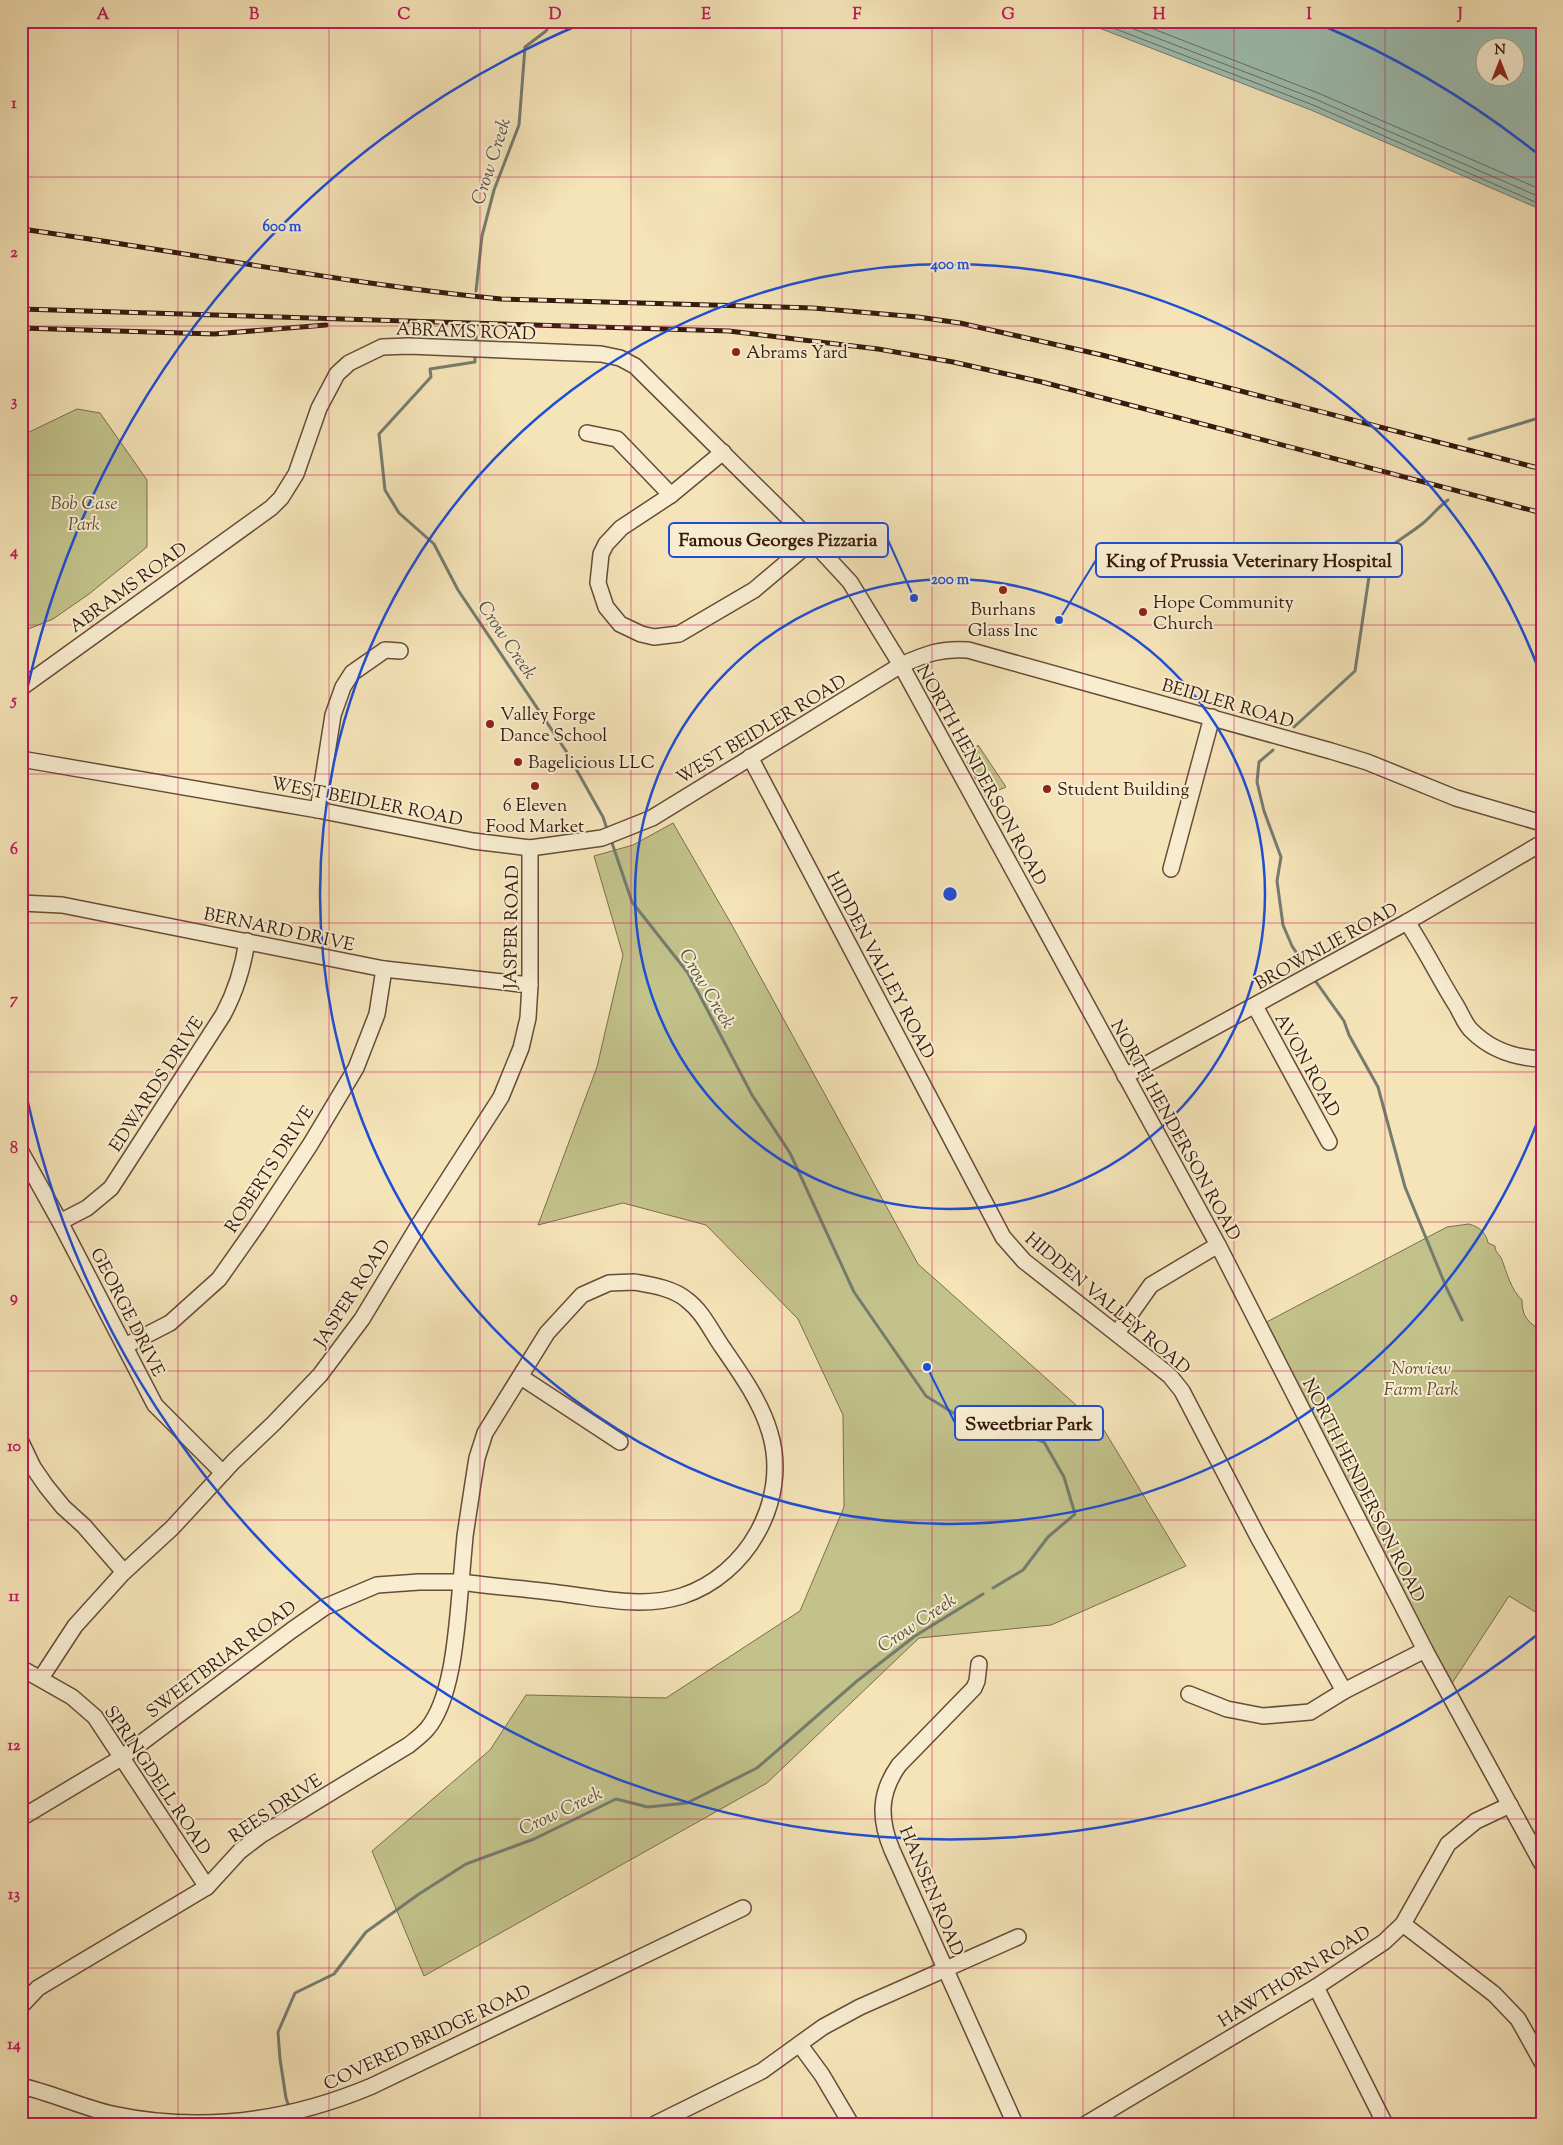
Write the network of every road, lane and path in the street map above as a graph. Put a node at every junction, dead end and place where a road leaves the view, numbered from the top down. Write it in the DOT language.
graph roads {
  1 [pos="587,433"];
  2 [pos="723,452"];
  3 [pos="671,495"];
  4 [pos="812,541"];
  5 [pos="400,651"];
  6 [pos="901,664"];
  7 [pos="21,688"];
  8 [pos="1212,717"];
  9 [pos="750,758"];
  10 [pos="21,759"];
  11 [pos="318,810"];
  12 [pos="1542,823"];
  13 [pos="1542,843"];
  14 [pos="530,848"];
  15 [pos="1171,869"];
  16 [pos="21,903"];
  17 [pos="1407,922"];
  18 [pos="247,941"];
  19 [pos="384,970"];
  20 [pos="530,985"];
  21 [pos="1255,1006"];
  22 [pos="1542,1059"];
  23 [pos="1125,1076"];
  24 [pos="1329,1142"];
  25 [pos="21,1152"];
  26 [pos="60,1222"];
  27 [pos="1218,1245"];
  28 [pos="1117,1333"];
  29 [pos="125,1346"];
  30 [pos="521,1377"];
  31 [pos="21,1442"];
  32 [pos="620,1442"];
  33 [pos="223,1473"];
  34 [pos="124,1572"];
  35 [pos="461,1582"];
  36 [pos="1424,1650"];
  37 [pos="979,1664"];
  38 [pos="21,1668"];
  39 [pos="41,1678"];
  40 [pos="1344,1691"];
  41 [pos="1189,1694"];
  42 [pos="121,1758"];
  43 [pos="1510,1806"];
  44 [pos="21,1818"];
  45 [pos="1542,1864"];
  46 [pos="206,1887"];
  47 [pos="743,1908"];
  48 [pos="1403,1924"];
  49 [pos="1018,1937"];
  50 [pos="945,1968"];
  51 [pos="1316,1987"];
  52 [pos="21,2006"];
  53 [pos="800,2045"];
  54 [pos="1542,2062"];
  55 [pos="21,2086"];
  56 [pos="655,2124"];
  57 [pos="851,2124"];
  58 [pos="1015,2124"];
  59 [pos="1086,2124"];
  60 [pos="1385,2124"];
  1 -- 3 [label="street"];
  2 -- 3 [label="street"];
  2 -- 4 [label="street, NORTH HENDERSON ROAD"];
  2 -- 7 [label="street, ABRAMS ROAD"];
  3 -- 4 [label="street"];
  4 -- 6 [label="street, NORTH HENDERSON ROAD"];
  5 -- 11 [label="street"];
  6 -- 8 [label="street, BEIDLER ROAD"];
  6 -- 9 [label="street, WEST BEIDLER ROAD"];
  6 -- 23 [label="street, NORTH HENDERSON ROAD"];
  8 -- 12 [label="street, BEIDLER ROAD"];
  8 -- 15 [label="street"];
  9 -- 14 [label="street, WEST BEIDLER ROAD"];
  9 -- 28 [label="street, HIDDEN VALLEY ROAD"];
  10 -- 11 [label="street, WEST BEIDLER ROAD"];
  11 -- 14 [label="street, WEST BEIDLER ROAD"];
  13 -- 17 [label="street, BROWNLIE ROAD"];
  14 -- 20 [label="street, JASPER ROAD"];
  16 -- 18 [label="street, BERNARD DRIVE"];
  17 -- 21 [label="street, BROWNLIE ROAD"];
  17 -- 22 [label="street"];
  18 -- 19 [label="street, BERNARD DRIVE"];
  18 -- 26 [label="street, EDWARDS DRIVE"];
  19 -- 20 [label="street, BERNARD DRIVE"];
  19 -- 29 [label="street, ROBERTS DRIVE"];
  20 -- 33 [label="street, JASPER ROAD"];
  21 -- 23 [label="street, BROWNLIE ROAD"];
  21 -- 24 [label="street, AVON ROAD"];
  23 -- 27 [label="street, NORTH HENDERSON ROAD"];
  25 -- 26 [label="street, GEORGE DRIVE"];
  26 -- 29 [label="street, GEORGE DRIVE"];
  27 -- 28 [label="street"];
  27 -- 36 [label="street, NORTH HENDERSON ROAD"];
  28 -- 40 [label="street, HIDDEN VALLEY ROAD"];
  29 -- 33 [label="street, GEORGE DRIVE"];
  30 -- 32 [label="street"];
  30 -- 35 [label="street, REES DRIVE"];
  30 -- 35 [label="street, SWEETBRIAR ROAD"];
  31 -- 34 [label="street"];
  33 -- 34 [label="street, JASPER ROAD"];
  34 -- 39 [label="street, JASPER ROAD"];
  35 -- 42 [label="street, SWEETBRIAR ROAD"];
  35 -- 46 [label="street, REES DRIVE"];
  36 -- 40 [label="street"];
  36 -- 43 [label="street, NORTH HENDERSON ROAD"];
  37 -- 50 [label="street, HANSEN ROAD"];
  38 -- 39 [label="street, SPRINGDELL ROAD"];
  39 -- 42 [label="street, SPRINGDELL ROAD"];
  40 -- 41 [label="street"];
  42 -- 44 [label="street, SWEETBRIAR ROAD"];
  42 -- 46 [label="street, SPRINGDELL ROAD"];
  43 -- 45 [label="street, NORTH HENDERSON ROAD"];
  43 -- 48 [label="street, HAWTHORN ROAD"];
  46 -- 52 [label="street, REES DRIVE"];
  47 -- 55 [label="street, COVERED BRIDGE ROAD"];
  48 -- 51 [label="street, HAWTHORN ROAD"];
  48 -- 54 [label="street"];
  49 -- 50 [label="street"];
  50 -- 53 [label="street"];
  50 -- 58 [label="street, HANSEN ROAD"];
  51 -- 59 [label="street, HAWTHORN ROAD"];
  51 -- 60 [label="street"];
  53 -- 56 [label="street"];
  53 -- 57 [label="street"];
}
